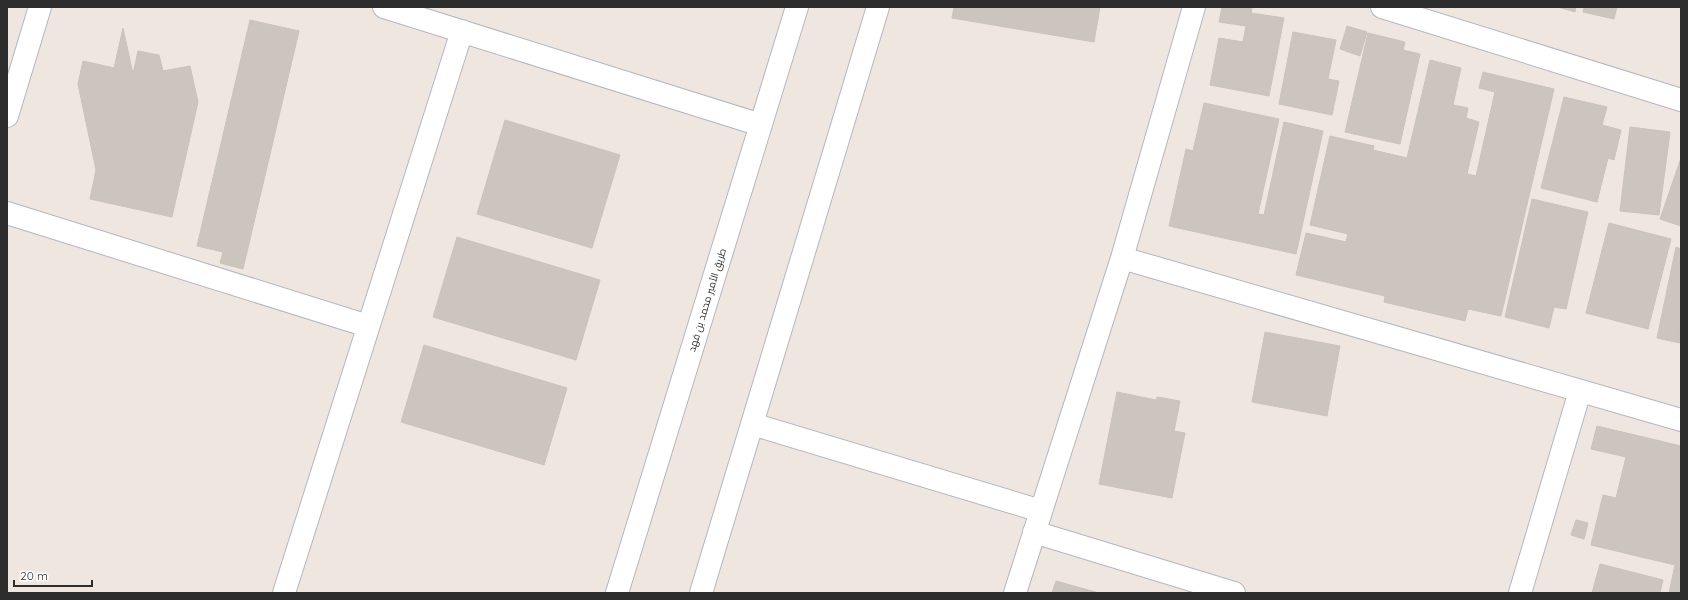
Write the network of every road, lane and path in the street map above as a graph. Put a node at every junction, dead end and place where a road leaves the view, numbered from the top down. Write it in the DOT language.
graph roads {
  1 [pos="40,7"];
  2 [pos="384,7"];
  3 [pos="797,7"];
  4 [pos="878,7"];
  5 [pos="1194,7"];
  6 [pos="1382,7"];
  7 [pos="462,31"];
  8 [pos="1681,100"];
  9 [pos="7,116"];
  10 [pos="761,125"];
  11 [pos="7,213"];
  12 [pos="1122,258"];
  13 [pos="368,326"];
  14 [pos="1580,390"];
  15 [pos="1681,420"];
  16 [pos="752,424"];
  17 [pos="1041,511"];
  18 [pos="1034,532"];
  19 [pos="284,593"];
  20 [pos="617,593"];
  21 [pos="701,593"];
  22 [pos="1015,593"];
  23 [pos="1234,593"];
  24 [pos="1520,593"];
  1 -- 9 [label="street"];
  2 -- 7 [label="street"];
  3 -- 10 [label="street, طريق الأمير محمد بن فهد"];
  4 -- 16 [label="street"];
  5 -- 12 [label="street"];
  6 -- 8 [label="street"];
  7 -- 10 [label="street"];
  7 -- 13 [label="street"];
  10 -- 20 [label="street, طريق الأمير محمد بن فهد"];
  11 -- 13 [label="street"];
  12 -- 14 [label="street"];
  12 -- 17 [label="street"];
  13 -- 19 [label="street"];
  14 -- 15 [label="street"];
  14 -- 24 [label="street"];
  16 -- 17 [label="street"];
  16 -- 21 [label="street"];
  17 -- 18 [label="street"];
  18 -- 22 [label="street"];
  18 -- 23 [label="street"];
}
